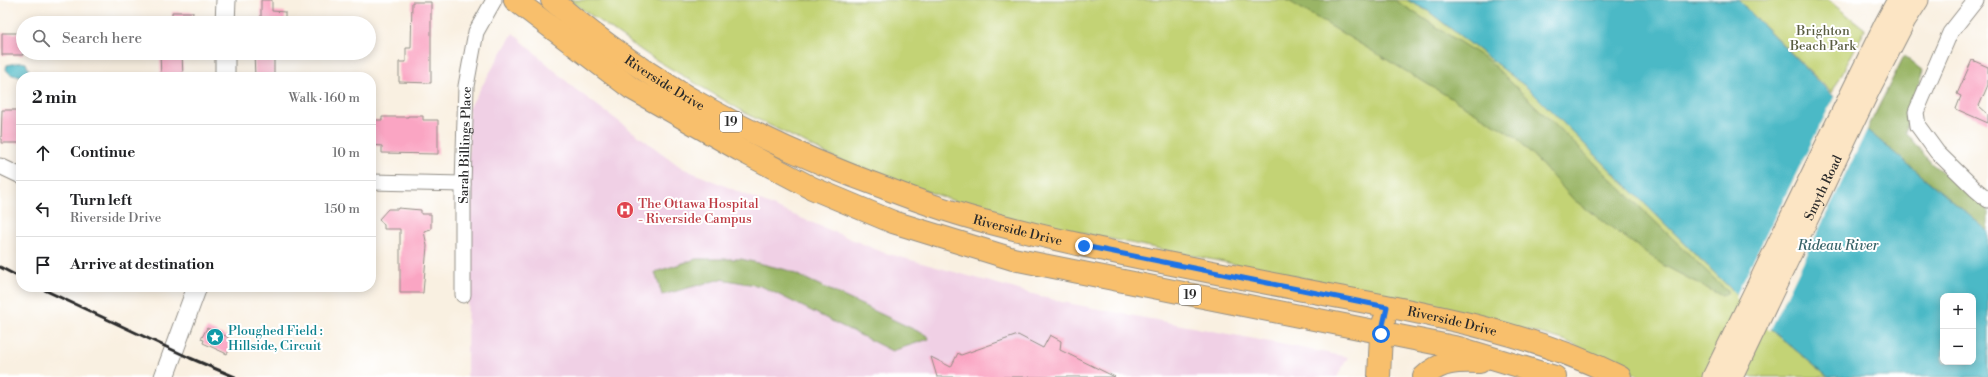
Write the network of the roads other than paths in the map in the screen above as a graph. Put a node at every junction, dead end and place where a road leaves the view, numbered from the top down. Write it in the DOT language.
graph roads {
  1 [pos="226,0"];
  2 [pos="494,0"];
  3 [pos="515,0"];
  4 [pos="552,0"];
  5 [pos="1898,0"];
  6 [pos="1918,0"];
  7 [pos="1976,0"];
  8 [pos="225,16"];
  9 [pos="225,60"];
  10 [pos="225,72"];
  11 [pos="1864,83"];
  12 [pos="0,166"];
  13 [pos="16,174"];
  14 [pos="376,182"];
  15 [pos="463,184"];
  16 [pos="1988,200"];
  17 [pos="194,292"];
  18 [pos="463,295"];
  19 [pos="1393,308"];
  20 [pos="1388,335"];
  21 [pos="1512,363"];
  22 [pos="164,377"];
  23 [pos="1379,377"];
  24 [pos="1393,377"];
  25 [pos="1424,377"];
  26 [pos="1555,377"];
  27 [pos="1620,377"];
  28 [pos="1713,377"];
  29 [pos="1732,377"];
  1 -- 8 [label="street"];
  2 -- 15 [label="street, Sarah Billings Place"];
  3 -- 20 [label="main road, Riverside Drive / 19"];
  4 -- 19 [label="main road, Riverside Drive / 19"];
  5 -- 11 [label="main road, Smyth Road"];
  6 -- 11 [label="main road, Smyth Road"];
  7 -- 16 [label="street"];
  9 -- 10 [label="street"];
  11 -- 28 [label="main road, Smyth Road"];
  11 -- 29 [label="main road, Smyth Road"];
  12 -- 13 [label="street"];
  14 -- 15 [label="street"];
  15 -- 18 [label="street, Sarah Billings Place"];
  17 -- 22 [label="street"];
  19 -- 20 [label="main road"];
  19 -- 27 [label="main road, Riverside Drive / 19"];
  20 -- 21 [label="main road, Riverside Drive / 19"];
  20 -- 23 [label="main road"];
  20 -- 24 [label="main road"];
  21 -- 25 [label="main road"];
  21 -- 26 [label="main road, Riverside Drive / 19"];
}
